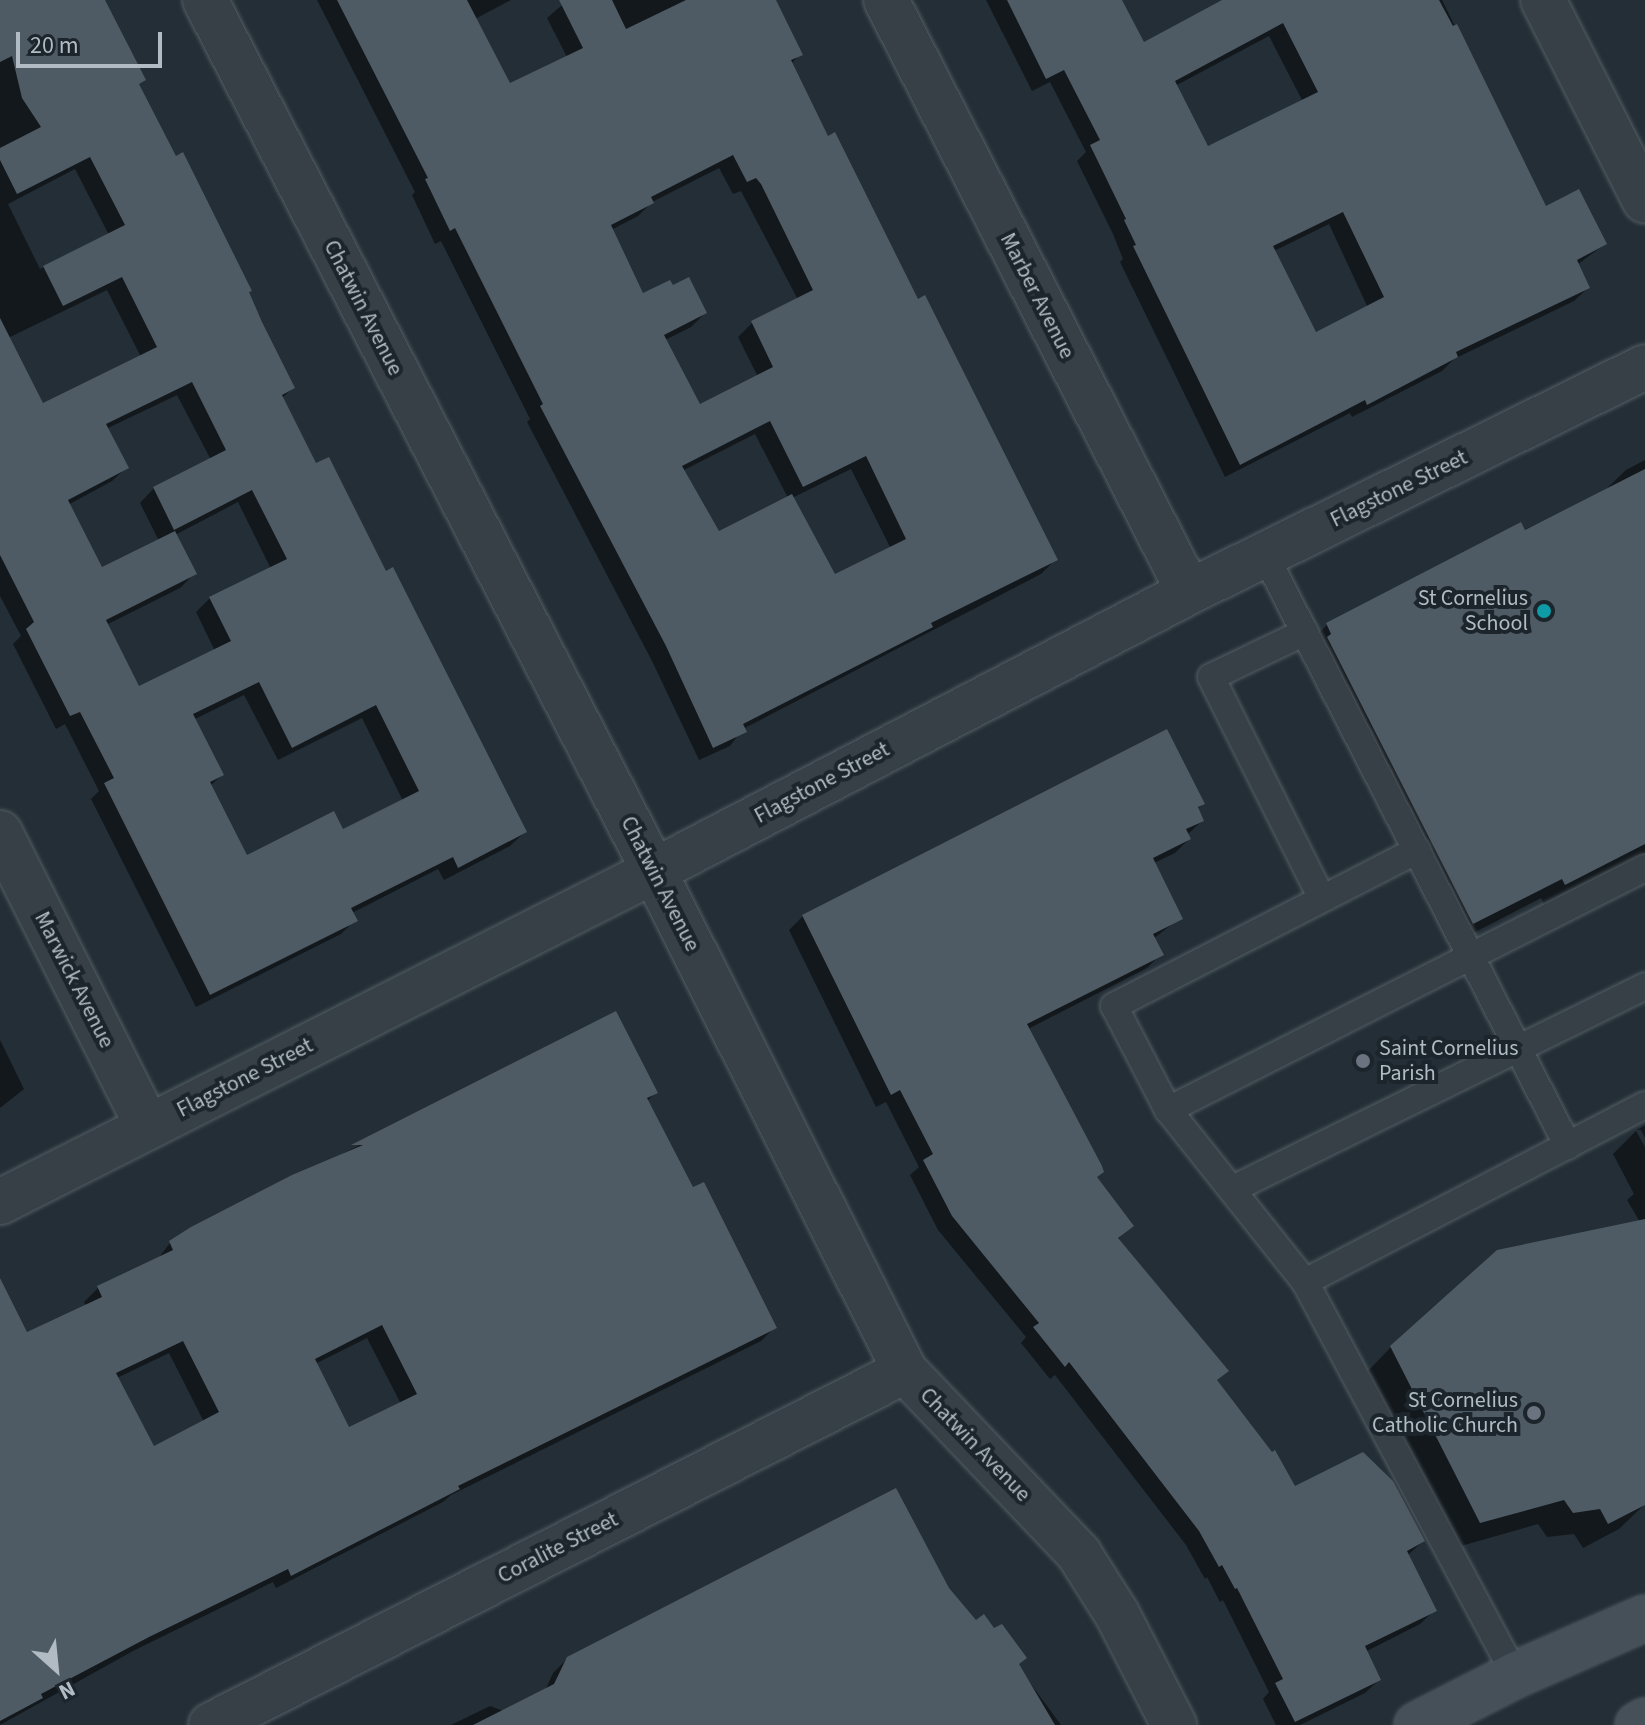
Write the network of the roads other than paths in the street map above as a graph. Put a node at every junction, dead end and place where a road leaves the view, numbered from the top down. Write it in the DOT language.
graph roads {
  1 [pos="205,0"];
  2 [pos="886,0"];
  3 [pos="1543,0"];
  4 [pos="1645,201"];
  5 [pos="1645,367"];
  6 [pos="1265,555"];
  7 [pos="1189,592"];
  8 [pos="1305,632"];
  9 [pos="0,833"];
  10 [pos="1417,850"];
  11 [pos="1645,868"];
  12 [pos="654,871"];
  13 [pos="1321,897"];
  14 [pos="1473,955"];
  15 [pos="1645,986"];
  16 [pos="1519,1048"];
  17 [pos="1645,1105"];
  18 [pos="1168,1110"];
  19 [pos="148,1127"];
  20 [pos="1568,1146"];
  21 [pos="1233,1189"];
  22 [pos="0,1202"];
  23 [pos="1305,1282"];
  24 [pos="905,1371"];
  25 [pos="1645,1618"];
  26 [pos="1515,1675"];
  27 [pos="1645,1721"];
  28 [pos="211,1725"];
  29 [pos="1174,1725"];
  30 [pos="1417,1725"];
  31 [pos="1638,1725"];
  1 -- 12 [label="street, Chatwin Avenue"];
  2 -- 7 [label="street, Marber Avenue"];
  3 -- 4 [label="street"];
  5 -- 6 [label="street, Flagstone Street"];
  6 -- 7 [label="street, Flagstone Street"];
  6 -- 8 [label="lane"];
  7 -- 12 [label="street, Flagstone Street"];
  8 -- 10 [label="lane"];
  8 -- 13 [label="lane"];
  9 -- 19 [label="street, Marwick Avenue"];
  10 -- 13 [label="lane"];
  10 -- 14 [label="lane"];
  11 -- 14 [label="lane"];
  12 -- 19 [label="street, Flagstone Street"];
  12 -- 24 [label="street, Chatwin Avenue"];
  13 -- 18 [label="lane"];
  14 -- 16 [label="lane"];
  14 -- 18 [label="lane"];
  15 -- 16 [label="lane"];
  16 -- 20 [label="lane"];
  16 -- 21 [label="lane"];
  17 -- 20 [label="lane"];
  18 -- 21 [label="lane"];
  19 -- 22 [label="street, Flagstone Street"];
  20 -- 23 [label="lane"];
  21 -- 23 [label="lane"];
  23 -- 26 [label="lane"];
  24 -- 28 [label="street, Coralite Street"];
  24 -- 29 [label="street, Chatwin Avenue"];
  25 -- 26 [label="main road"];
  26 -- 30 [label="main road"];
  27 -- 31 [label="main road"];
}
